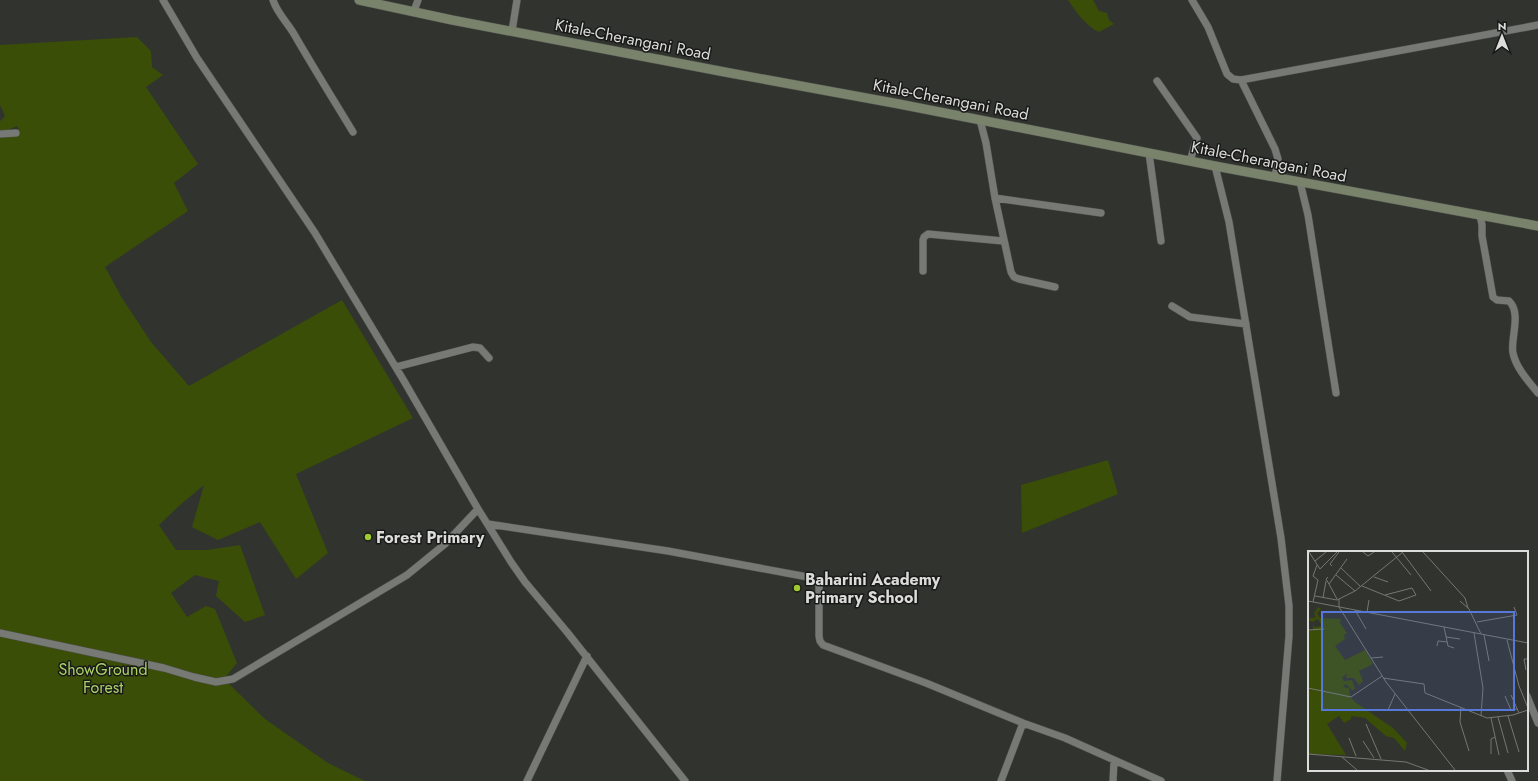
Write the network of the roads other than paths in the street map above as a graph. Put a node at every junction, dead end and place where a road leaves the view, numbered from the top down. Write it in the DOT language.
graph roads {
  1 [pos="163,0"];
  2 [pos="273,0"];
  3 [pos="359,0"];
  4 [pos="418,0"];
  5 [pos="517,0"];
  6 [pos="1192,0"];
  7 [pos="414,11"];
  8 [pos="1538,25"];
  9 [pos="512,31"];
  10 [pos="1241,80"];
  11 [pos="1157,81"];
  12 [pos="980,120"];
  13 [pos="353,132"];
  14 [pos="16,133"];
  15 [pos="0,134"];
  16 [pos="1149,153"];
  17 [pos="1190,161"];
  18 [pos="1215,166"];
  19 [pos="1275,177"];
  20 [pos="1300,182"];
  21 [pos="995,198"];
  22 [pos="1101,213"];
  23 [pos="1480,215"];
  24 [pos="1538,226"];
  25 [pos="1003,241"];
  26 [pos="1161,241"];
  27 [pos="923,271"];
  28 [pos="1054,287"];
  29 [pos="1172,306"];
  30 [pos="1246,324"];
  31 [pos="489,358"];
  32 [pos="396,367"];
  33 [pos="1538,393"];
  34 [pos="1336,394"];
  35 [pos="478,510"];
  36 [pos="488,524"];
  37 [pos="0,634"];
  38 [pos="586,656"];
  39 [pos="1528,698"];
  40 [pos="1023,723"];
  41 [pos="1538,723"];
  42 [pos="1114,761"];
  43 [pos="1507,771"];
  44 [pos="528,781"];
  45 [pos="685,781"];
  46 [pos="1001,781"];
  47 [pos="1113,781"];
  48 [pos="1161,781"];
  49 [pos="1277,781"];
  50 [pos="1512,781"];
  1 -- 32 [label="street"];
  2 -- 13 [label="street"];
  3 -- 7 [label="main road, Kitale-Cherangani Road"];
  4 -- 7 [label="street"];
  5 -- 9 [label="street"];
  6 -- 10 [label="street"];
  7 -- 9 [label="main road, Kitale-Cherangani Road"];
  8 -- 10 [label="street"];
  9 -- 12 [label="main road, Kitale-Cherangani Road"];
  10 -- 19 [label="street"];
  11 -- 17 [label="street"];
  12 -- 16 [label="main road, Kitale-Cherangani Road"];
  12 -- 21 [label="street"];
  14 -- 15 [label="street"];
  16 -- 17 [label="main road, Kitale-Cherangani Road"];
  16 -- 26 [label="street"];
  17 -- 18 [label="main road, Kitale-Cherangani Road"];
  18 -- 19 [label="main road, Kitale-Cherangani Road"];
  18 -- 30 [label="street"];
  19 -- 20 [label="main road, Kitale-Cherangani Road"];
  20 -- 23 [label="main road, Kitale-Cherangani Road"];
  20 -- 34 [label="street"];
  21 -- 22 [label="street"];
  21 -- 25 [label="street"];
  23 -- 24 [label="main road, Kitale-Cherangani Road"];
  23 -- 33 [label="street"];
  25 -- 27 [label="street"];
  25 -- 28 [label="street"];
  29 -- 30 [label="street"];
  30 -- 49 [label="street"];
  31 -- 32 [label="street"];
  32 -- 35 [label="street"];
  35 -- 36 [label="street"];
  35 -- 37 [label="street"];
  36 -- 38 [label="street"];
  36 -- 40 [label="street"];
  38 -- 44 [label="street"];
  38 -- 45 [label="street"];
  39 -- 41 [label="street"];
  40 -- 42 [label="street"];
  40 -- 46 [label="street"];
  42 -- 47 [label="street"];
  42 -- 48 [label="street"];
  43 -- 50 [label="street"];
}
